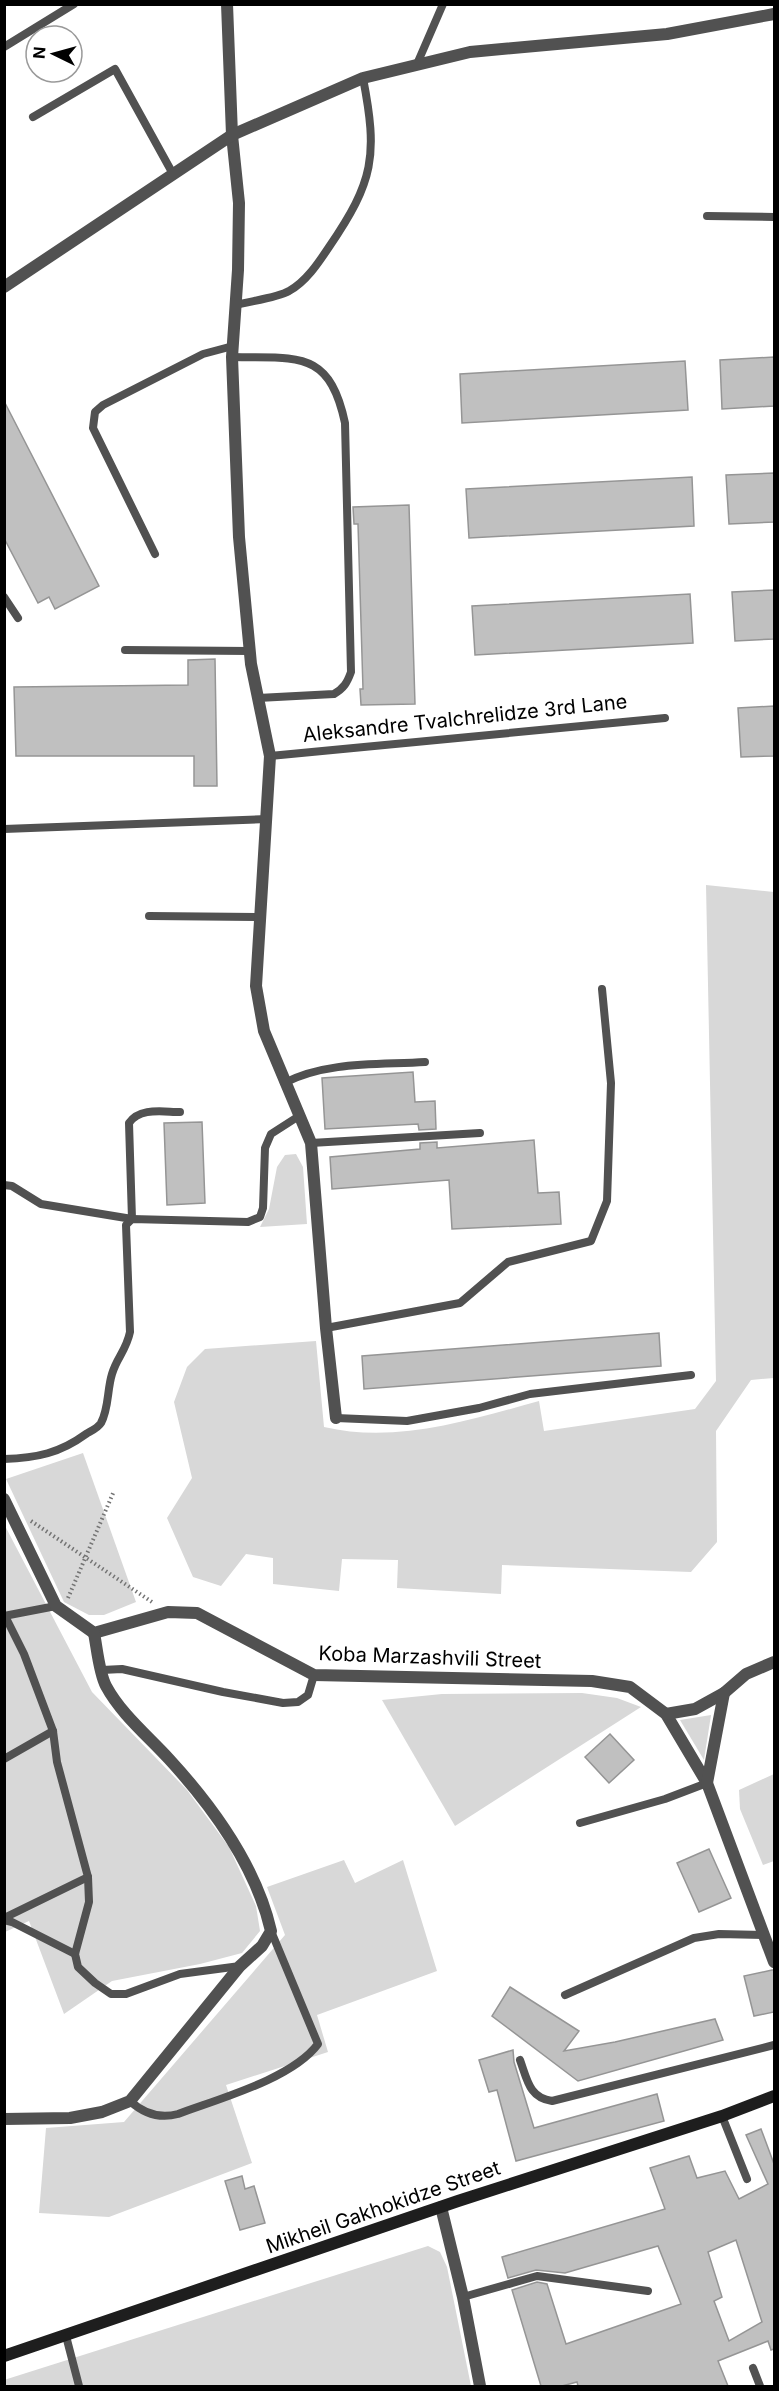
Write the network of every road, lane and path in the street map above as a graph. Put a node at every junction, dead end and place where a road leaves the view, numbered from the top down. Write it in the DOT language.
graph roads {
  1 [pos="74,4"];
  2 [pos="227,4"];
  3 [pos="443,4"];
  4 [pos="770,11"];
  5 [pos="4,47"];
  6 [pos="417,64"];
  7 [pos="363,78"];
  8 [pos="33,117"];
  9 [pos="232,135"];
  10 [pos="173,174"];
  11 [pos="707,216"];
  12 [pos="774,217"];
  13 [pos="4,287"];
  14 [pos="236,305"];
  15 [pos="233,351"];
  16 [pos="155,554"];
  17 [pos="4,597"];
  18 [pos="18,618"];
  19 [pos="125,650"];
  20 [pos="250,651"];
  21 [pos="258,698"];
  22 [pos="665,718"];
  23 [pos="270,756"];
  24 [pos="267,819"];
  25 [pos="4,830"];
  26 [pos="149,916"];
  27 [pos="261,916"];
  28 [pos="603,989"];
  29 [pos="425,1062"];
  30 [pos="284,1083"];
  31 [pos="180,1112"];
  32 [pos="299,1116"];
  33 [pos="480,1133"];
  34 [pos="311,1143"];
  35 [pos="4,1185"];
  36 [pos="132,1219"];
  37 [pos="326,1328"];
  38 [pos="691,1375"];
  39 [pos="336,1418"];
  40 [pos="4,1459"];
  41 [pos="114,1491"];
  42 [pos="6,1502"];
  43 [pos="85,1557"];
  44 [pos="59,1608"];
  45 [pos="168,1612"];
  46 [pos="5,1616"];
  47 [pos="94,1633"];
  48 [pos="774,1662"];
  49 [pos="102,1670"];
  50 [pos="314,1675"];
  51 [pos="724,1693"];
  52 [pos="666,1714"];
  53 [pos="53,1731"];
  54 [pos="4,1759"];
  55 [pos="707,1783"];
  56 [pos="580,1823"];
  57 [pos="88,1877"];
  58 [pos="4,1919"];
  59 [pos="271,1931"];
  60 [pos="769,1933"];
  61 [pos="75,1954"];
  62 [pos="774,1962"];
  63 [pos="240,1966"];
  64 [pos="565,1995"];
  65 [pos="774,2044"];
  66 [pos="520,2060"];
  67 [pos="774,2096"];
  68 [pos="129,2101"];
  69 [pos="722,2116"];
  70 [pos="4,2119"];
  71 [pos="747,2179"];
  72 [pos="441,2207"];
  73 [pos="648,2291"];
  74 [pos="463,2297"];
  75 [pos="66,2336"];
  76 [pos="4,2356"];
  77 [pos="753,2368"];
  78 [pos="79,2386"];
  79 [pos="480,2386"];
  80 [pos="760,2386"];
  1 -- 5 [label="lane"];
  2 -- 9 [label="street"];
  3 -- 6 [label="lane"];
  4 -- 6 [label="street"];
  6 -- 7 [label="street"];
  7 -- 9 [label="street"];
  7 -- 14 [label="lane"];
  8 -- 10 [label="lane"];
  9 -- 10 [label="street"];
  9 -- 14 [label="street"];
  10 -- 13 [label="street"];
  11 -- 12 [label="lane"];
  14 -- 15 [label="street"];
  15 -- 16 [label="lane"];
  15 -- 20 [label="street"];
  15 -- 21 [label="lane"];
  17 -- 18 [label="lane"];
  19 -- 20 [label="lane"];
  20 -- 21 [label="street"];
  21 -- 23 [label="street"];
  22 -- 23 [label="lane, Aleksandre Tvalchrelidze 3rd Lane"];
  23 -- 24 [label="street"];
  24 -- 25 [label="lane"];
  24 -- 27 [label="street"];
  26 -- 27 [label="lane"];
  27 -- 30 [label="street"];
  28 -- 37 [label="lane"];
  29 -- 30 [label="lane"];
  30 -- 32 [label="street"];
  31 -- 36 [label="lane"];
  32 -- 34 [label="street"];
  32 -- 36 [label="lane"];
  33 -- 34 [label="lane"];
  34 -- 37 [label="street"];
  35 -- 36 [label="lane"];
  36 -- 40 [label="lane"];
  37 -- 39 [label="street"];
  38 -- 39 [label="lane"];
  41 -- 43 [label="path"];
  42 -- 43 [label="path"];
  42 -- 44 [label="street"];
  43 -- 44 [label="path"];
  43 -- 45 [label="path"];
  44 -- 46 [label="lane"];
  44 -- 47 [label="street"];
  45 -- 47 [label="street, Koba Marzashvili Street"];
  45 -- 50 [label="street, Koba Marzashvili Street"];
  46 -- 53 [label="lane"];
  47 -- 49 [label="street"];
  48 -- 51 [label="street"];
  49 -- 50 [label="lane"];
  49 -- 59 [label="street"];
  50 -- 52 [label="street, Koba Marzashvili Street"];
  51 -- 52 [label="street"];
  51 -- 55 [label="street"];
  52 -- 55 [label="street, Koba Marzashvili Street"];
  53 -- 54 [label="lane"];
  53 -- 57 [label="lane"];
  55 -- 56 [label="lane"];
  55 -- 60 [label="street, Koba Marzashvili Street"];
  57 -- 58 [label="lane"];
  57 -- 61 [label="lane"];
  58 -- 61 [label="lane"];
  59 -- 63 [label="street"];
  59 -- 68 [label="lane"];
  60 -- 62 [label="street, Koba Marzashvili Street"];
  60 -- 64 [label="lane"];
  61 -- 63 [label="lane"];
  63 -- 68 [label="street"];
  65 -- 66 [label="lane"];
  67 -- 69 [label="main road, Mikheil Gakhokidze Street"];
  68 -- 70 [label="street"];
  69 -- 71 [label="lane"];
  69 -- 72 [label="main road, Mikheil Gakhokidze Street"];
  72 -- 74 [label="street"];
  72 -- 75 [label="main road, Mikheil Gakhokidze Street"];
  73 -- 74 [label="lane"];
  74 -- 79 [label="street"];
  75 -- 76 [label="main road, Mikheil Gakhokidze Street"];
  75 -- 78 [label="lane"];
  77 -- 80 [label="lane"];
}
